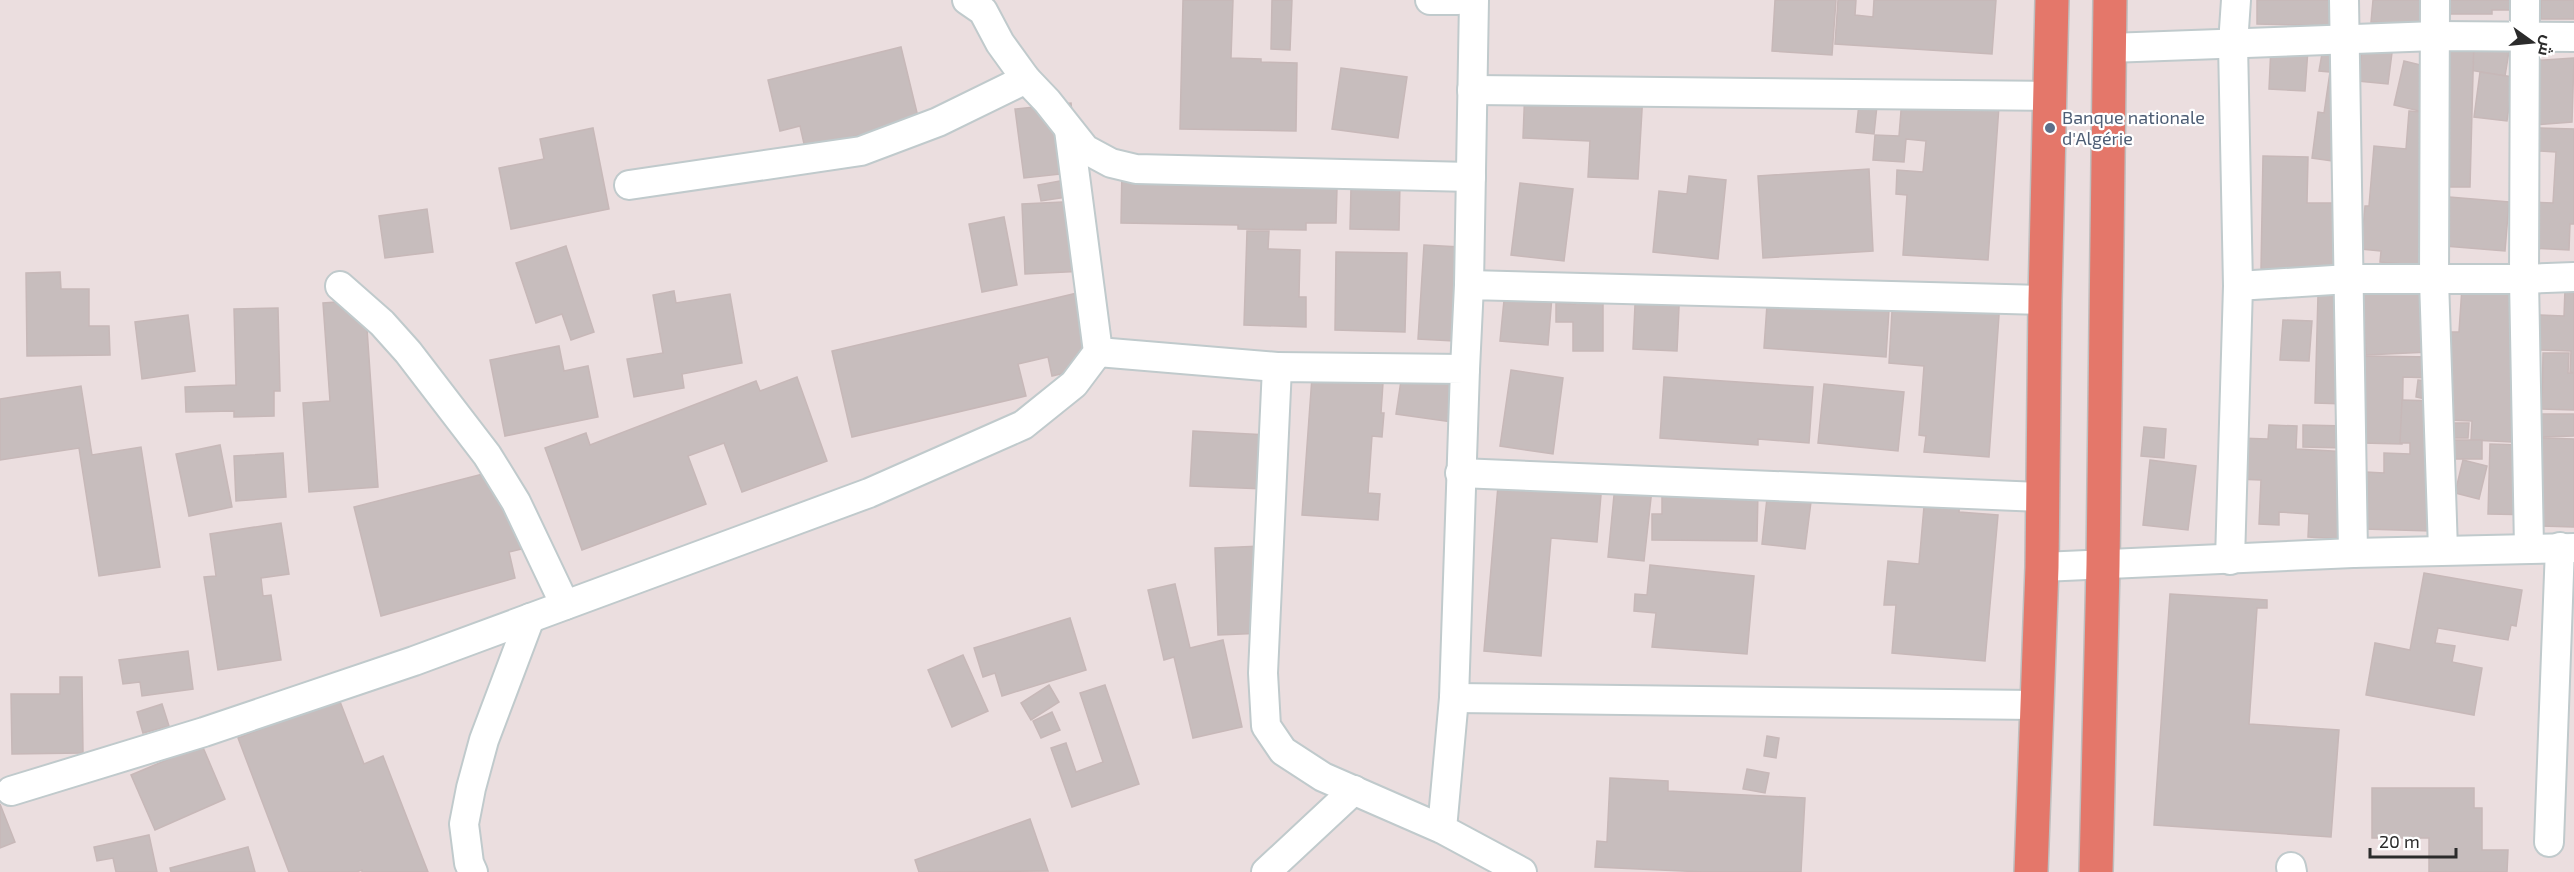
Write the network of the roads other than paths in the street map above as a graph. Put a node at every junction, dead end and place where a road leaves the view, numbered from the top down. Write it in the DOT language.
graph roads {
  1 [pos="967,0"];
  2 [pos="1430,0"];
  3 [pos="1458,0"];
  4 [pos="1474,0"];
  5 [pos="2052,0"];
  6 [pos="2110,0"];
  7 [pos="2236,0"];
  8 [pos="2344,0"];
  9 [pos="2435,0"];
  10 [pos="2525,0"];
  11 [pos="2436,36"];
  12 [pos="2525,36"];
  13 [pos="2574,37"];
  14 [pos="2342,39"];
  15 [pos="2233,44"];
  16 [pos="2109,48"];
  17 [pos="1026,79"];
  18 [pos="1472,90"];
  19 [pos="2051,96"];
  20 [pos="1069,130"];
  21 [pos="1471,177"];
  22 [pos="628,185"];
  23 [pos="2574,277"];
  24 [pos="2349,279"];
  25 [pos="2523,279"];
  26 [pos="2434,280"];
  27 [pos="1469,285"];
  28 [pos="340,286"];
  29 [pos="2238,286"];
  30 [pos="2045,300"];
  31 [pos="1098,352"];
  32 [pos="1277,367"];
  33 [pos="1465,369"];
  34 [pos="1460,473"];
  35 [pos="2041,497"];
  36 [pos="2567,547"];
  37 [pos="2529,548"];
  38 [pos="2443,550"];
  39 [pos="2353,554"];
  40 [pos="2230,560"];
  41 [pos="2103,565"];
  42 [pos="2042,567"];
  43 [pos="565,605"];
  44 [pos="530,618"];
  45 [pos="1454,698"];
  46 [pos="2038,705"];
  47 [pos="1354,790"];
  48 [pos="11,792"];
  49 [pos="1442,829"];
  50 [pos="2549,842"];
  51 [pos="473,872"];
  52 [pos="1266,872"];
  53 [pos="1522,872"];
  54 [pos="2031,872"];
  55 [pos="2096,872"];
  1 -- 17 [label="street"];
  2 -- 3 [label="street"];
  4 -- 18 [label="street"];
  5 -- 19 [label="main road"];
  6 -- 16 [label="main road"];
  7 -- 15 [label="street"];
  8 -- 14 [label="street"];
  9 -- 11 [label="street"];
  10 -- 12 [label="street"];
  11 -- 12 [label="street"];
  11 -- 14 [label="street"];
  11 -- 26 [label="street"];
  12 -- 13 [label="street"];
  12 -- 25 [label="street"];
  14 -- 15 [label="street"];
  14 -- 24 [label="street"];
  15 -- 16 [label="street"];
  15 -- 29 [label="street"];
  16 -- 41 [label="main road"];
  17 -- 20 [label="street"];
  17 -- 22 [label="street"];
  18 -- 19 [label="street"];
  18 -- 21 [label="street"];
  19 -- 30 [label="main road"];
  20 -- 21 [label="street"];
  20 -- 31 [label="street"];
  21 -- 27 [label="street"];
  23 -- 25 [label="street"];
  24 -- 26 [label="street"];
  24 -- 29 [label="street"];
  24 -- 39 [label="street"];
  25 -- 26 [label="street"];
  25 -- 37 [label="street"];
  26 -- 38 [label="street"];
  27 -- 30 [label="street"];
  27 -- 33 [label="street"];
  28 -- 43 [label="street"];
  29 -- 40 [label="street"];
  30 -- 35 [label="main road"];
  31 -- 32 [label="street"];
  31 -- 43 [label="street"];
  32 -- 33 [label="street"];
  32 -- 47 [label="street"];
  33 -- 34 [label="street"];
  34 -- 35 [label="street"];
  34 -- 45 [label="street"];
  35 -- 42 [label="main road"];
  36 -- 37 [label="street"];
  36 -- 50 [label="street"];
  37 -- 38 [label="street"];
  38 -- 39 [label="street"];
  39 -- 40 [label="street"];
  40 -- 41 [label="street"];
  41 -- 42 [label="street"];
  41 -- 55 [label="main road"];
  42 -- 46 [label="main road"];
  43 -- 44 [label="street"];
  44 -- 48 [label="street"];
  44 -- 51 [label="street"];
  45 -- 46 [label="street"];
  45 -- 49 [label="street"];
  46 -- 54 [label="main road"];
  47 -- 49 [label="street"];
  47 -- 52 [label="street"];
  49 -- 53 [label="street"];
}
